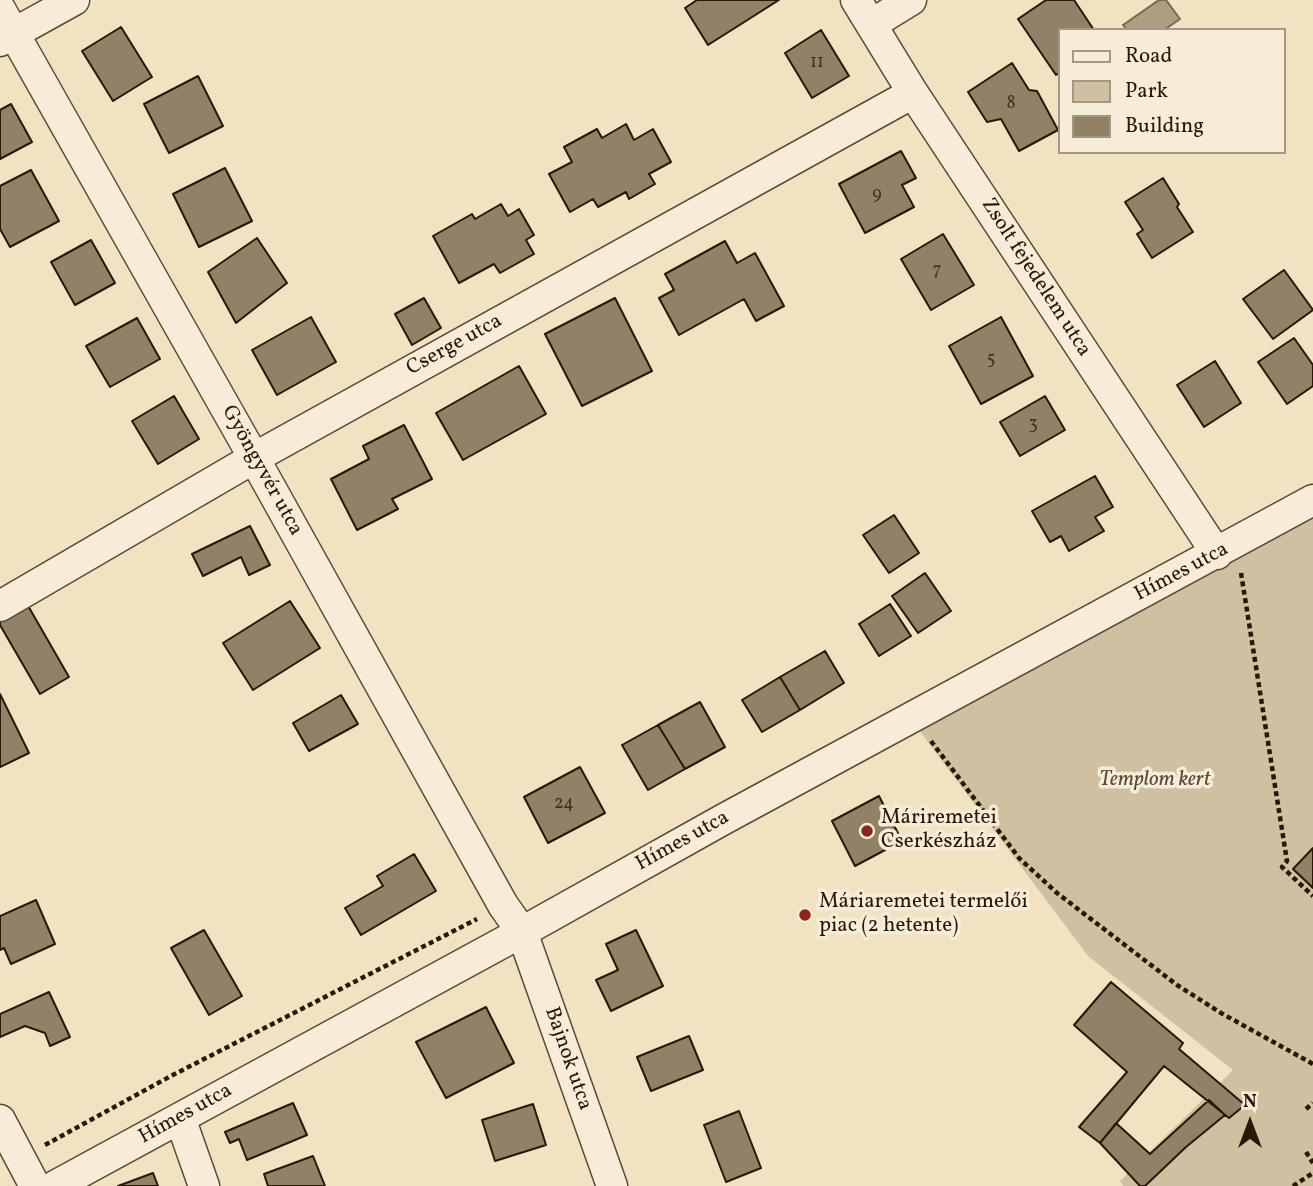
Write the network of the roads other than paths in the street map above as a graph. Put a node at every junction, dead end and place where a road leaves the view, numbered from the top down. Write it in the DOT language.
graph roads {
  1 [pos="74,0"];
  2 [pos="911,0"];
  3 [pos="864,12"];
  4 [pos="5,28"];
  5 [pos="913,93"];
  6 [pos="254,458"];
  7 [pos="1313,500"];
  8 [pos="1217,554"];
  9 [pos="0,606"];
  10 [pos="522,932"];
  11 [pos="180,1118"];
  12 [pos="0,1120"];
  13 [pos="35,1186"];
  14 [pos="55,1186"];
  15 [pos="204,1186"];
  16 [pos="611,1186"];
  1 -- 4 [label="street"];
  2 -- 3 [label="street"];
  3 -- 5 [label="street, Zsolt fejedelem utca"];
  4 -- 6 [label="street, Gyöngyvér utca"];
  5 -- 6 [label="street, Cserge utca"];
  5 -- 8 [label="street, Zsolt fejedelem utca"];
  6 -- 9 [label="street, Cserge utca"];
  6 -- 10 [label="street, Gyöngyvér utca"];
  7 -- 8 [label="street, Hímes utca"];
  8 -- 10 [label="street, Hímes utca"];
  10 -- 11 [label="street, Hímes utca"];
  10 -- 16 [label="street, Bajnok utca"];
  11 -- 14 [label="street, Hímes utca"];
  11 -- 15 [label="street"];
  12 -- 13 [label="street"];
}
